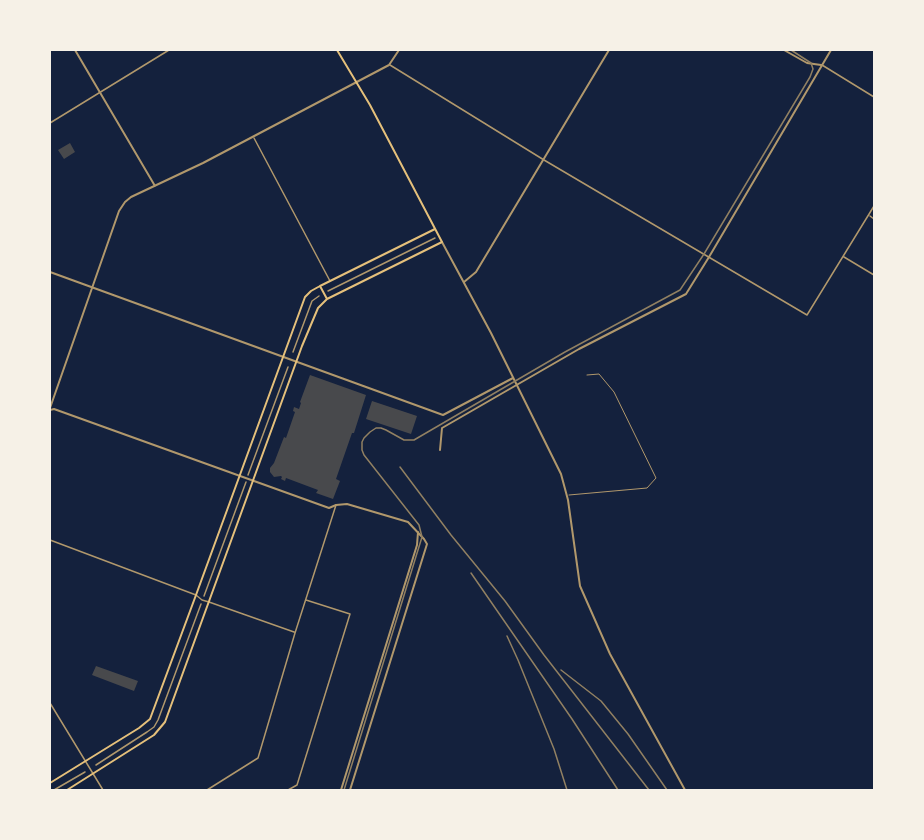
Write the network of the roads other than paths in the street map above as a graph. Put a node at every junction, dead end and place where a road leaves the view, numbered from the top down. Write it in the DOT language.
graph roads {
  1 [pos="75,50"];
  2 [pos="169,50"];
  3 [pos="337,50"];
  4 [pos="399,50"];
  5 [pos="609,50"];
  6 [pos="784,50"];
  7 [pos="831,50"];
  8 [pos="389,65"];
  9 [pos="821,65"];
  10 [pos="358,83"];
  11 [pos="100,91"];
  12 [pos="874,97"];
  13 [pos="50,123"];
  14 [pos="253,137"];
  15 [pos="544,160"];
  16 [pos="155,186"];
  17 [pos="874,206"];
  18 [pos="869,215"];
  19 [pos="874,219"];
  20 [pos="435,229"];
  21 [pos="435,238"];
  22 [pos="442,242"];
  23 [pos="843,256"];
  24 [pos="709,257"];
  25 [pos="50,272"];
  26 [pos="874,275"];
  27 [pos="330,281"];
  28 [pos="464,282"];
  29 [pos="320,286"];
  30 [pos="93,287"];
  31 [pos="328,291"];
  32 [pos="319,297"];
  33 [pos="327,299"];
  34 [pos="293,352"];
  35 [pos="282,356"];
  36 [pos="297,361"];
  37 [pos="288,367"];
  38 [pos="587,375"];
  39 [pos="513,378"];
  40 [pos="517,386"];
  41 [pos="50,409"];
  42 [pos="440,450"];
  43 [pos="248,475"];
  44 [pos="239,477"];
  45 [pos="254,481"];
  46 [pos="246,482"];
  47 [pos="567,495"];
  48 [pos="336,505"];
  49 [pos="418,532"];
  50 [pos="50,540"];
  51 [pos="196,595"];
  52 [pos="204,596"];
  53 [pos="305,600"];
  54 [pos="209,602"];
  55 [pos="201,604"];
  56 [pos="295,633"];
  57 [pos="50,703"];
  58 [pos="85,761"];
  59 [pos="96,765"];
  60 [pos="85,772"];
  61 [pos="93,774"];
  62 [pos="50,783"];
  63 [pos="54,790"];
  64 [pos="66,790"];
  65 [pos="103,790"];
  66 [pos="207,790"];
  67 [pos="288,790"];
  68 [pos="341,790"];
  69 [pos="350,790"];
  70 [pos="685,790"];
  1 -- 11 [label="street"];
  2 -- 11 [label="street"];
  3 -- 10 [label="main road"];
  4 -- 8 [label="street"];
  5 -- 15 [label="street"];
  6 -- 9 [label="street"];
  7 -- 9 [label="street"];
  8 -- 10 [label="street"];
  8 -- 15 [label="street"];
  9 -- 12 [label="street"];
  9 -- 24 [label="street"];
  10 -- 14 [label="street"];
  10 -- 20 [label="main road"];
  11 -- 13 [label="street"];
  11 -- 16 [label="street"];
  14 -- 16 [label="street"];
  14 -- 27 [label="street"];
  15 -- 24 [label="street"];
  15 -- 28 [label="street"];
  16 -- 30 [label="street"];
  17 -- 18 [label="street"];
  18 -- 19 [label="street"];
  18 -- 23 [label="street"];
  20 -- 22 [label="main road"];
  20 -- 27 [label="main road"];
  21 -- 31 [label="street"];
  22 -- 28 [label="street"];
  22 -- 33 [label="main road"];
  23 -- 24 [label="street"];
  23 -- 26 [label="street"];
  24 -- 40 [label="street"];
  25 -- 30 [label="street"];
  27 -- 29 [label="main road"];
  28 -- 39 [label="street"];
  29 -- 33 [label="main road"];
  29 -- 35 [label="main road"];
  30 -- 35 [label="street"];
  30 -- 41 [label="street"];
  32 -- 34 [label="street"];
  33 -- 36 [label="main road"];
  35 -- 36 [label="street"];
  35 -- 44 [label="main road"];
  36 -- 39 [label="street"];
  36 -- 45 [label="main road"];
  37 -- 43 [label="street"];
  38 -- 47 [label="lane"];
  39 -- 40 [label="street"];
  40 -- 42 [label="street"];
  40 -- 47 [label="street"];
  41 -- 44 [label="street"];
  44 -- 45 [label="street"];
  44 -- 51 [label="main road"];
  45 -- 48 [label="street"];
  45 -- 54 [label="main road"];
  46 -- 52 [label="street"];
  47 -- 70 [label="street"];
  48 -- 49 [label="street"];
  48 -- 53 [label="street"];
  49 -- 68 [label="street"];
  49 -- 69 [label="street"];
  50 -- 51 [label="street"];
  51 -- 54 [label="street"];
  51 -- 58 [label="main road"];
  53 -- 56 [label="street"];
  53 -- 67 [label="street"];
  54 -- 56 [label="street"];
  54 -- 61 [label="main road"];
  55 -- 59 [label="street"];
  56 -- 66 [label="street"];
  57 -- 58 [label="street"];
  58 -- 61 [label="street"];
  58 -- 62 [label="main road"];
  60 -- 63 [label="street"];
  61 -- 64 [label="main road"];
  61 -- 65 [label="street"];
}
